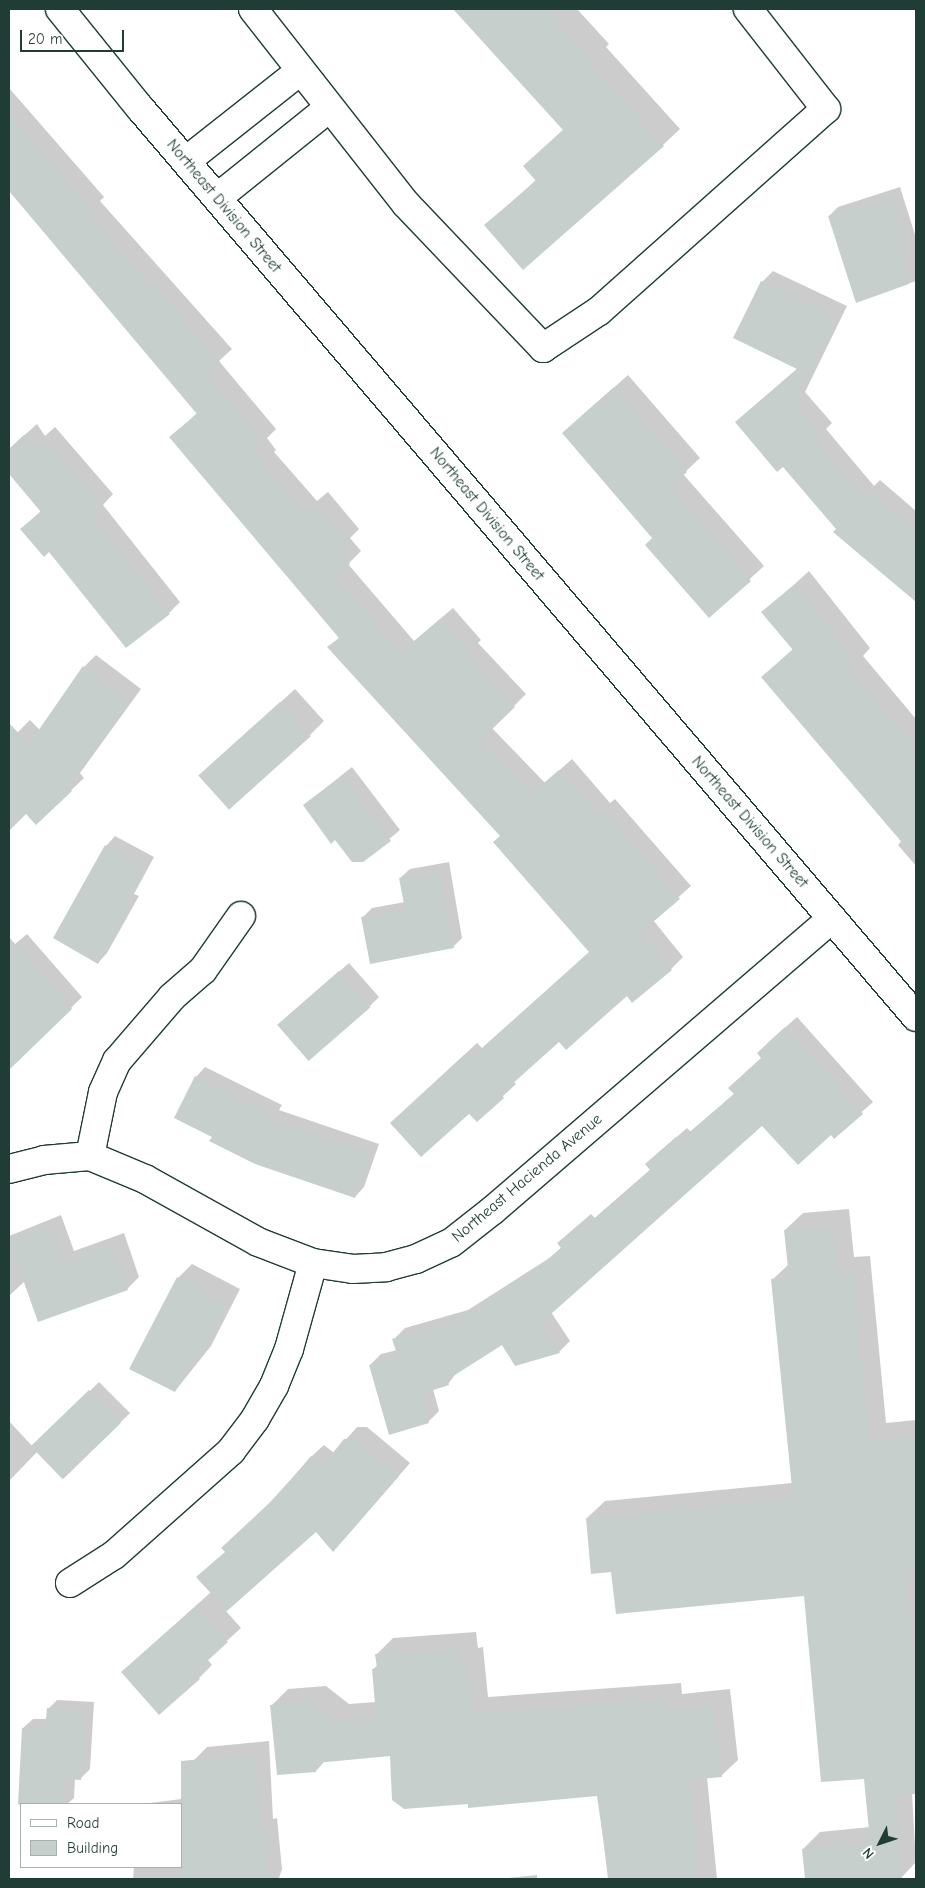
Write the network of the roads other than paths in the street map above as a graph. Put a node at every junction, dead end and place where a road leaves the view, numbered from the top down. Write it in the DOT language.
graph roads {
  1 [pos="60,9"];
  2 [pos="253,9"];
  3 [pos="748,9"];
  4 [pos="300,71"];
  5 [pos="329,108"];
  6 [pos="186,161"];
  7 [pos="217,198"];
  8 [pos="241,916"];
  9 [pos="832,918"];
  10 [pos="916,1017"];
  11 [pos="90,1156"];
  12 [pos="9,1169"];
  13 [pos="313,1263"];
  14 [pos="70,1583"];
  1 -- 6 [label="street, Northeast Division Street"];
  2 -- 4 [label="street"];
  3 -- 5 [label="street"];
  4 -- 5 [label="street"];
  4 -- 6 [label="street"];
  5 -- 7 [label="street"];
  6 -- 7 [label="street, Northeast Division Street"];
  7 -- 9 [label="street, Northeast Division Street"];
  8 -- 11 [label="street"];
  9 -- 10 [label="street, Northeast Division Street"];
  9 -- 13 [label="street, Northeast Hacienda Avenue"];
  11 -- 12 [label="street"];
  11 -- 13 [label="street, Northeast Hacienda Avenue"];
  13 -- 14 [label="street"];
}
